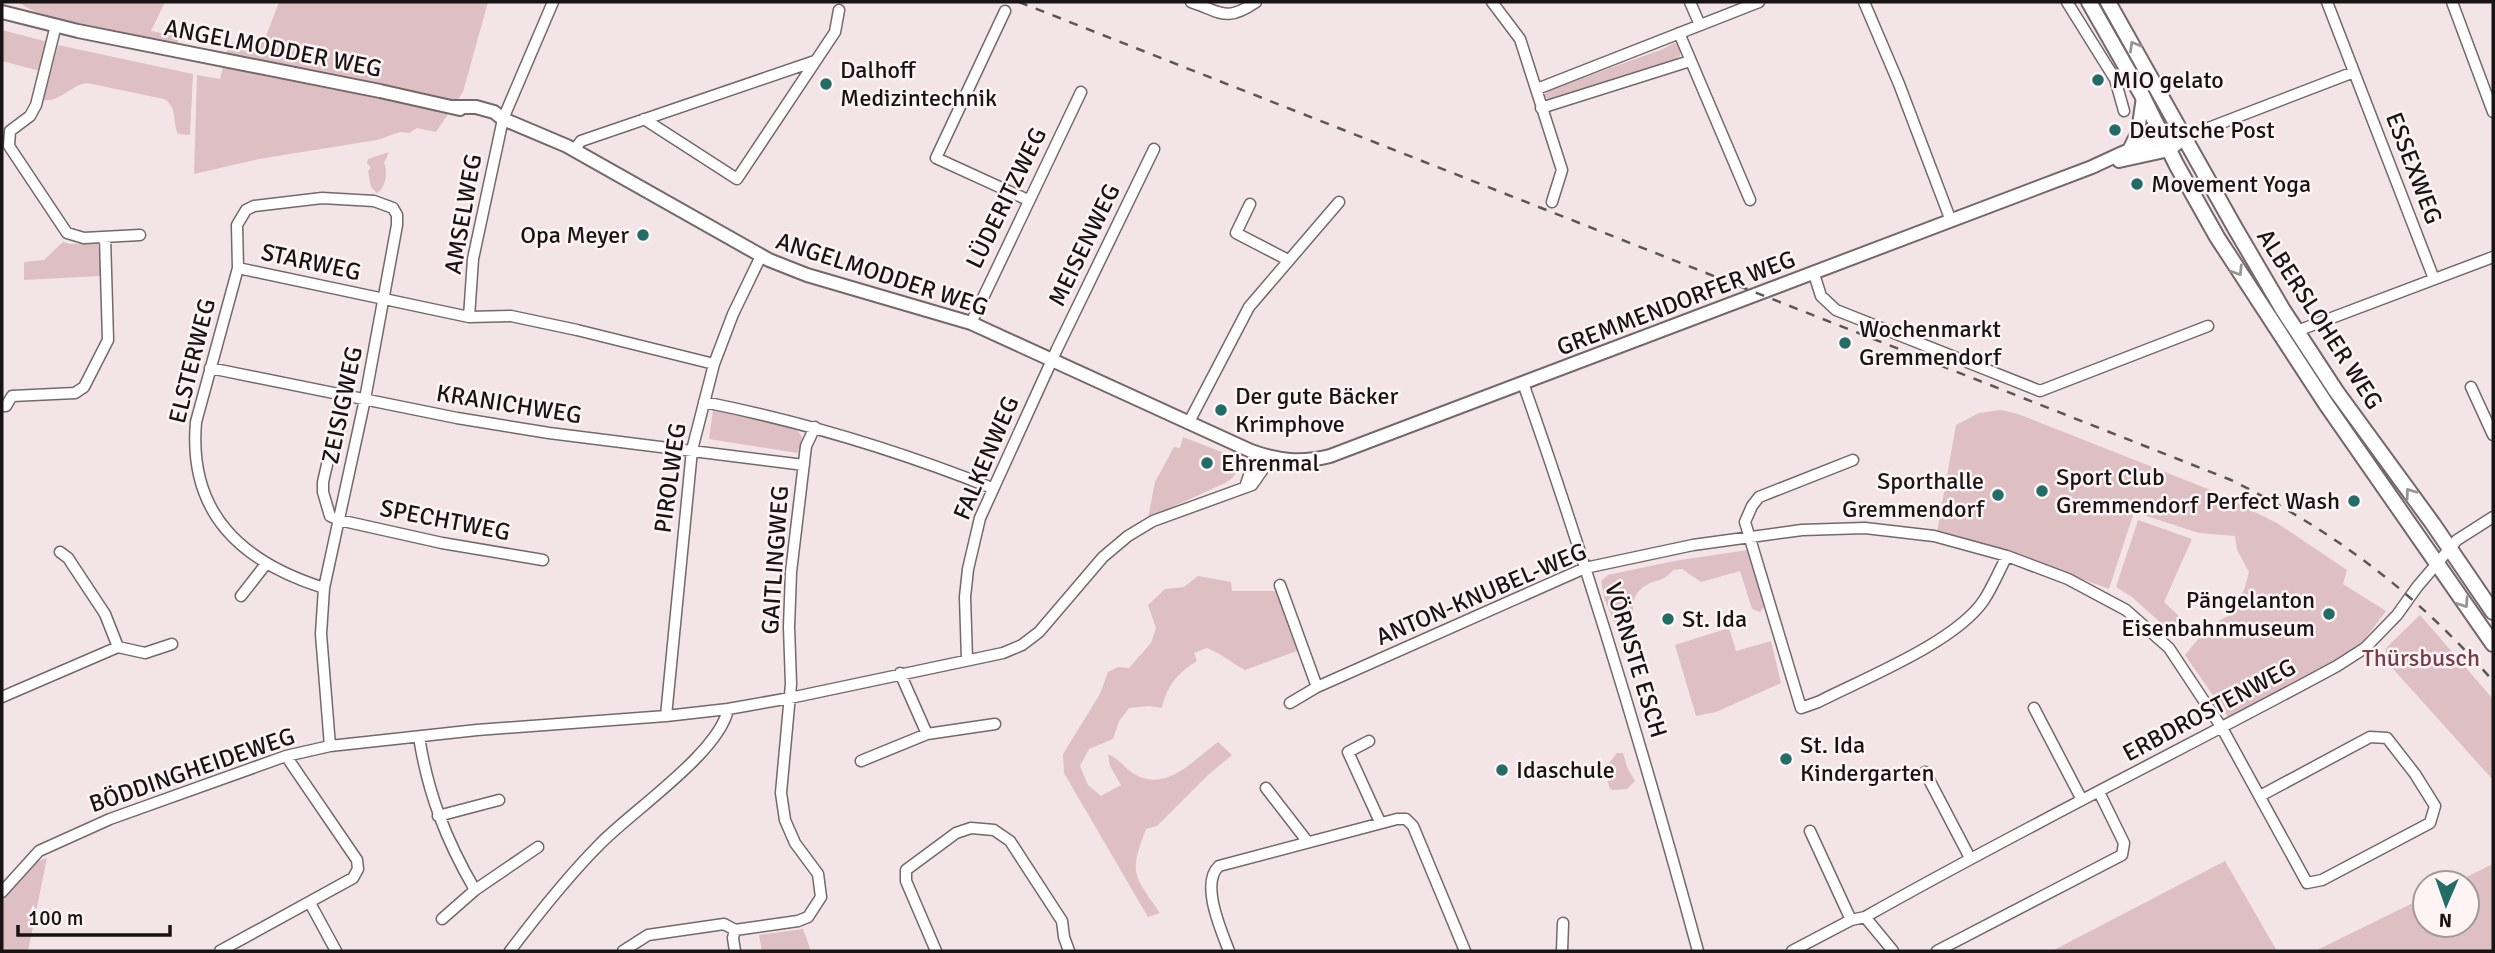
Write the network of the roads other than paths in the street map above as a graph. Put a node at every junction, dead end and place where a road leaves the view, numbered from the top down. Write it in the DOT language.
graph roads {
  1 [pos="553,2"];
  2 [pos="1191,2"];
  3 [pos="1256,2"];
  4 [pos="1492,2"];
  5 [pos="1690,2"];
  6 [pos="1759,2"];
  7 [pos="1864,2"];
  8 [pos="2067,2"];
  9 [pos="2089,2"];
  10 [pos="2108,2"];
  11 [pos="2327,2"];
  12 [pos="2452,2"];
  13 [pos="839,10"];
  14 [pos="1005,11"];
  15 [pos="2,12"];
  16 [pos="56,25"];
  17 [pos="1700,25"];
  18 [pos="1679,33"];
  19 [pos="815,61"];
  20 [pos="1690,61"];
  21 [pos="2354,72"];
  22 [pos="2133,78"];
  23 [pos="2115,79"];
  24 [pos="1537,89"];
  25 [pos="1081,92"];
  26 [pos="2143,97"];
  27 [pos="1541,108"];
  28 [pos="2124,111"];
  29 [pos="2493,112"];
  30 [pos="503,119"];
  31 [pos="644,119"];
  32 [pos="2185,137"];
  33 [pos="2167,144"];
  34 [pos="5,148"];
  35 [pos="1154,149"];
  36 [pos="574,150"];
  37 [pos="2129,150"];
  38 [pos="2092,167"];
  39 [pos="1028,200"];
  40 [pos="1750,200"];
  41 [pos="1339,202"];
  42 [pos="1552,202"];
  43 [pos="1250,204"];
  44 [pos="1951,221"];
  45 [pos="140,235"];
  46 [pos="104,237"];
  47 [pos="761,256"];
  48 [pos="2493,257"];
  49 [pos="1288,260"];
  50 [pos="237,268"];
  51 [pos="1814,274"];
  52 [pos="2434,279"];
  53 [pos="386,298"];
  54 [pos="469,317"];
  55 [pos="971,323"];
  56 [pos="2208,326"];
  57 [pos="2297,331"];
  58 [pos="1053,360"];
  59 [pos="714,364"];
  60 [pos="210,368"];
  61 [pos="1523,383"];
  62 [pos="2471,387"];
  63 [pos="342,395"];
  64 [pos="365,400"];
  65 [pos="704,402"];
  66 [pos="2,406"];
  67 [pos="1189,422"];
  68 [pos="815,427"];
  69 [pos="2493,435"];
  70 [pos="692,450"];
  71 [pos="1257,453"];
  72 [pos="1271,458"];
  73 [pos="1853,460"];
  74 [pos="804,465"];
  75 [pos="1245,487"];
  76 [pos="992,488"];
  77 [pos="2493,517"];
  78 [pos="339,520"];
  79 [pos="1749,536"];
  80 [pos="2449,549"];
  81 [pos="60,552"];
  82 [pos="2007,556"];
  83 [pos="543,560"];
  84 [pos="2437,562"];
  85 [pos="266,564"];
  86 [pos="1585,568"];
  87 [pos="1280,585"];
  88 [pos="324,588"];
  89 [pos="241,596"];
  90 [pos="2493,612"];
  91 [pos="172,644"];
  92 [pos="2493,644"];
  93 [pos="118,647"];
  94 [pos="967,659"];
  95 [pos="900,673"];
  96 [pos="1317,687"];
  97 [pos="2,697"];
  98 [pos="790,698"];
  99 [pos="1290,703"];
  100 [pos="2034,708"];
  101 [pos="728,709"];
  102 [pos="666,716"];
  103 [pos="995,723"];
  104 [pos="2222,728"];
  105 [pos="927,734"];
  106 [pos="419,737"];
  107 [pos="1368,741"];
  108 [pos="330,746"];
  109 [pos="286,756"];
  110 [pos="861,761"];
  111 [pos="1925,772"];
  112 [pos="1266,788"];
  113 [pos="2099,792"];
  114 [pos="2260,796"];
  115 [pos="499,800"];
  116 [pos="2082,800"];
  117 [pos="438,816"];
  118 [pos="1380,822"];
  119 [pos="1810,831"];
  120 [pos="1307,841"];
  121 [pos="538,847"];
  122 [pos="1969,858"];
  123 [pos="475,890"];
  124 [pos="2,892"];
  125 [pos="310,903"];
  126 [pos="1865,917"];
  127 [pos="442,919"];
  128 [pos="1851,920"];
  129 [pos="1563,923"];
  130 [pos="735,930"];
  131 [pos="220,951"];
  132 [pos="336,951"];
  133 [pos="510,951"];
  134 [pos="623,951"];
  135 [pos="735,951"];
  136 [pos="936,951"];
  137 [pos="1069,951"];
  138 [pos="1229,951"];
  139 [pos="1465,951"];
  140 [pos="1562,951"];
  141 [pos="1698,951"];
  142 [pos="1792,951"];
  143 [pos="1893,951"];
  144 [pos="1937,951"];
  1 -- 30 [label="street, AMSELWEG"];
  2 -- 3 [label="street"];
  4 -- 24 [label="street"];
  5 -- 17 [label="street"];
  6 -- 17 [label="street"];
  7 -- 44 [label="street"];
  8 -- 23 [label="street"];
  9 -- 22 [label="main road, ALBERSLOHER WEG"];
  32 -- 10 [label="main road, ALBERSLOHER WEG, one-way"];
  11 -- 21 [label="street, ESSEXWEG"];
  12 -- 29 [label="street"];
  13 -- 19 [label="street"];
  14 -- 39 [label="street"];
  15 -- 16 [label="street, ANGELMODDER WEG"];
  16 -- 30 [label="street, ANGELMODDER WEG"];
  16 -- 34 [label="street"];
  17 -- 18 [label="street"];
  18 -- 20 [label="street"];
  18 -- 24 [label="street"];
  19 -- 31 [label="street"];
  19 -- 31 [label="street"];
  20 -- 27 [label="street"];
  20 -- 40 [label="street"];
  21 -- 32 [label="street"];
  21 -- 52 [label="street, ESSEXWEG"];
  22 -- 23 [label="street"];
  22 -- 26 [label="main road, ALBERSLOHER WEG"];
  23 -- 28 [label="street"];
  24 -- 27 [label="street"];
  25 -- 39 [label="street, LÜDERITZWEG"];
  26 -- 33 [label="main road, ALBERSLOHER WEG"];
  26 -- 37 [label="street"];
  27 -- 42 [label="street"];
  30 -- 36 [label="street, ANGELMODDER WEG"];
  30 -- 54 [label="street, AMSELWEG"];
  31 -- 36 [label="street"];
  32 -- 33 [label="street, GREMMENDORFER WEG"];
  32 -- 57 [label="main road, ALBERSLOHER WEG"];
  33 -- 37 [label="street, GREMMENDORFER WEG"];
  33 -- 38 [label="street, GREMMENDORFER WEG"];
  33 -- 84 [label="main road, ALBERSLOHER WEG, one-way"];
  34 -- 46 [label="street"];
  35 -- 58 [label="street, MEISENWEG"];
  36 -- 47 [label="street, ANGELMODDER WEG"];
  37 -- 38 [label="street, GREMMENDORFER WEG"];
  38 -- 44 [label="street, GREMMENDORFER WEG"];
  39 -- 55 [label="street, LÜDERITZWEG"];
  41 -- 49 [label="street"];
  43 -- 49 [label="street"];
  44 -- 51 [label="street, GREMMENDORFER WEG"];
  45 -- 46 [label="street"];
  46 -- 66 [label="street"];
  47 -- 55 [label="street, ANGELMODDER WEG"];
  47 -- 59 [label="street, PIROLWEG"];
  48 -- 52 [label="street"];
  49 -- 67 [label="street"];
  50 -- 53 [label="street, STARWEG"];
  50 -- 53 [label="street, STARWEG"];
  50 -- 60 [label="street, ELSTERWEG"];
  51 -- 56 [label="street"];
  51 -- 61 [label="street, GREMMENDORFER WEG"];
  52 -- 57 [label="street"];
  53 -- 54 [label="street, STARWEG"];
  53 -- 64 [label="street, ZEISIGWEG"];
  54 -- 59 [label="street, STARWEG"];
  55 -- 58 [label="street, ANGELMODDER WEG"];
  80 -- 57 [label="main road, ALBERSLOHER WEG, one-way"];
  58 -- 67 [label="street, ANGELMODDER WEG"];
  58 -- 76 [label="street, FALKENWEG"];
  59 -- 65 [label="street, PIROLWEG"];
  60 -- 63 [label="street, KRANICHWEG"];
  60 -- 85 [label="street, ELSTERWEG"];
  61 -- 72 [label="street, GREMMENDORFER WEG"];
  61 -- 86 [label="street, VÖRNSTE ESCH"];
  62 -- 69 [label="street"];
  63 -- 64 [label="street, KRANICHWEG"];
  63 -- 78 [label="street, ZEISIGWEG"];
  64 -- 70 [label="street, KRANICHWEG"];
  64 -- 78 [label="street, ZEISIGWEG"];
  65 -- 68 [label="street"];
  65 -- 70 [label="street, PIROLWEG"];
  67 -- 71 [label="street, ANGELMODDER WEG"];
  68 -- 74 [label="street, GAITLINGWEG"];
  68 -- 76 [label="street"];
  70 -- 74 [label="street, KRANICHWEG"];
  70 -- 102 [label="street, PIROLWEG"];
  71 -- 72 [label="street, GREMMENDORFER WEG"];
  71 -- 75 [label="street"];
  72 -- 75 [label="street"];
  73 -- 79 [label="street"];
  74 -- 98 [label="street, GAITLINGWEG"];
  75 -- 94 [label="street"];
  76 -- 94 [label="street, FALKENWEG"];
  77 -- 80 [label="street, ERBDROSTENWEG"];
  78 -- 83 [label="street, SPECHTWEG"];
  78 -- 88 [label="street, ZEISIGWEG"];
  79 -- 82 [label="street, ANTON-KNUBEL-WEG"];
  79 -- 82 [label="street"];
  79 -- 86 [label="street, ANTON-KNUBEL-WEG"];
  80 -- 84 [label="street, ERBDROSTENWEG"];
  80 -- 90 [label="main road, ALBERSLOHER WEG"];
  81 -- 93 [label="street"];
  82 -- 104 [label="street, ANTON-KNUBEL-WEG"];
  84 -- 92 [label="main road, ALBERSLOHER WEG, one-way"];
  84 -- 104 [label="street, ERBDROSTENWEG"];
  85 -- 88 [label="street, ELSTERWEG"];
  85 -- 89 [label="street"];
  86 -- 96 [label="street, ANTON-KNUBEL-WEG"];
  86 -- 141 [label="street, VÖRNSTE ESCH"];
  87 -- 96 [label="street"];
  88 -- 108 [label="street, ZEISIGWEG"];
  91 -- 93 [label="street"];
  93 -- 97 [label="street"];
  94 -- 95 [label="street"];
  95 -- 98 [label="street"];
  95 -- 105 [label="street"];
  96 -- 99 [label="street, ANTON-KNUBEL-WEG"];
  98 -- 101 [label="street"];
  98 -- 130 [label="street, GAITLINGWEG"];
  100 -- 116 [label="street"];
  101 -- 102 [label="street, BÖDDINGHEIDEWEG"];
  101 -- 133 [label="street"];
  102 -- 106 [label="street, BÖDDINGHEIDEWEG"];
  103 -- 105 [label="street"];
  104 -- 113 [label="street, ERBDROSTENWEG"];
  104 -- 114 [label="street, ANTON-KNUBEL-WEG"];
  105 -- 110 [label="street"];
  106 -- 108 [label="street, BÖDDINGHEIDEWEG"];
  106 -- 117 [label="street"];
  107 -- 118 [label="street"];
  108 -- 109 [label="street, BÖDDINGHEIDEWEG"];
  109 -- 124 [label="street, BÖDDINGHEIDEWEG"];
  109 -- 125 [label="street"];
  111 -- 122 [label="street"];
  112 -- 120 [label="street"];
  113 -- 116 [label="street, ERBDROSTENWEG"];
  113 -- 144 [label="street"];
  114 -- 114 [label="street, ANTON-KNUBEL-WEG"];
  115 -- 117 [label="street"];
  116 -- 122 [label="street, ERBDROSTENWEG"];
  117 -- 123 [label="street"];
  118 -- 120 [label="street"];
  118 -- 139 [label="street"];
  119 -- 128 [label="street"];
  120 -- 138 [label="street"];
  121 -- 123 [label="street"];
  122 -- 126 [label="street, ERBDROSTENWEG"];
  123 -- 127 [label="street"];
  125 -- 131 [label="street"];
  125 -- 132 [label="street"];
  126 -- 128 [label="street, ERBDROSTENWEG"];
  126 -- 143 [label="street"];
  128 -- 142 [label="street, ERBDROSTENWEG"];
  129 -- 140 [label="street"];
  130 -- 134 [label="street"];
  130 -- 135 [label="street"];
  136 -- 137 [label="street"];
}
